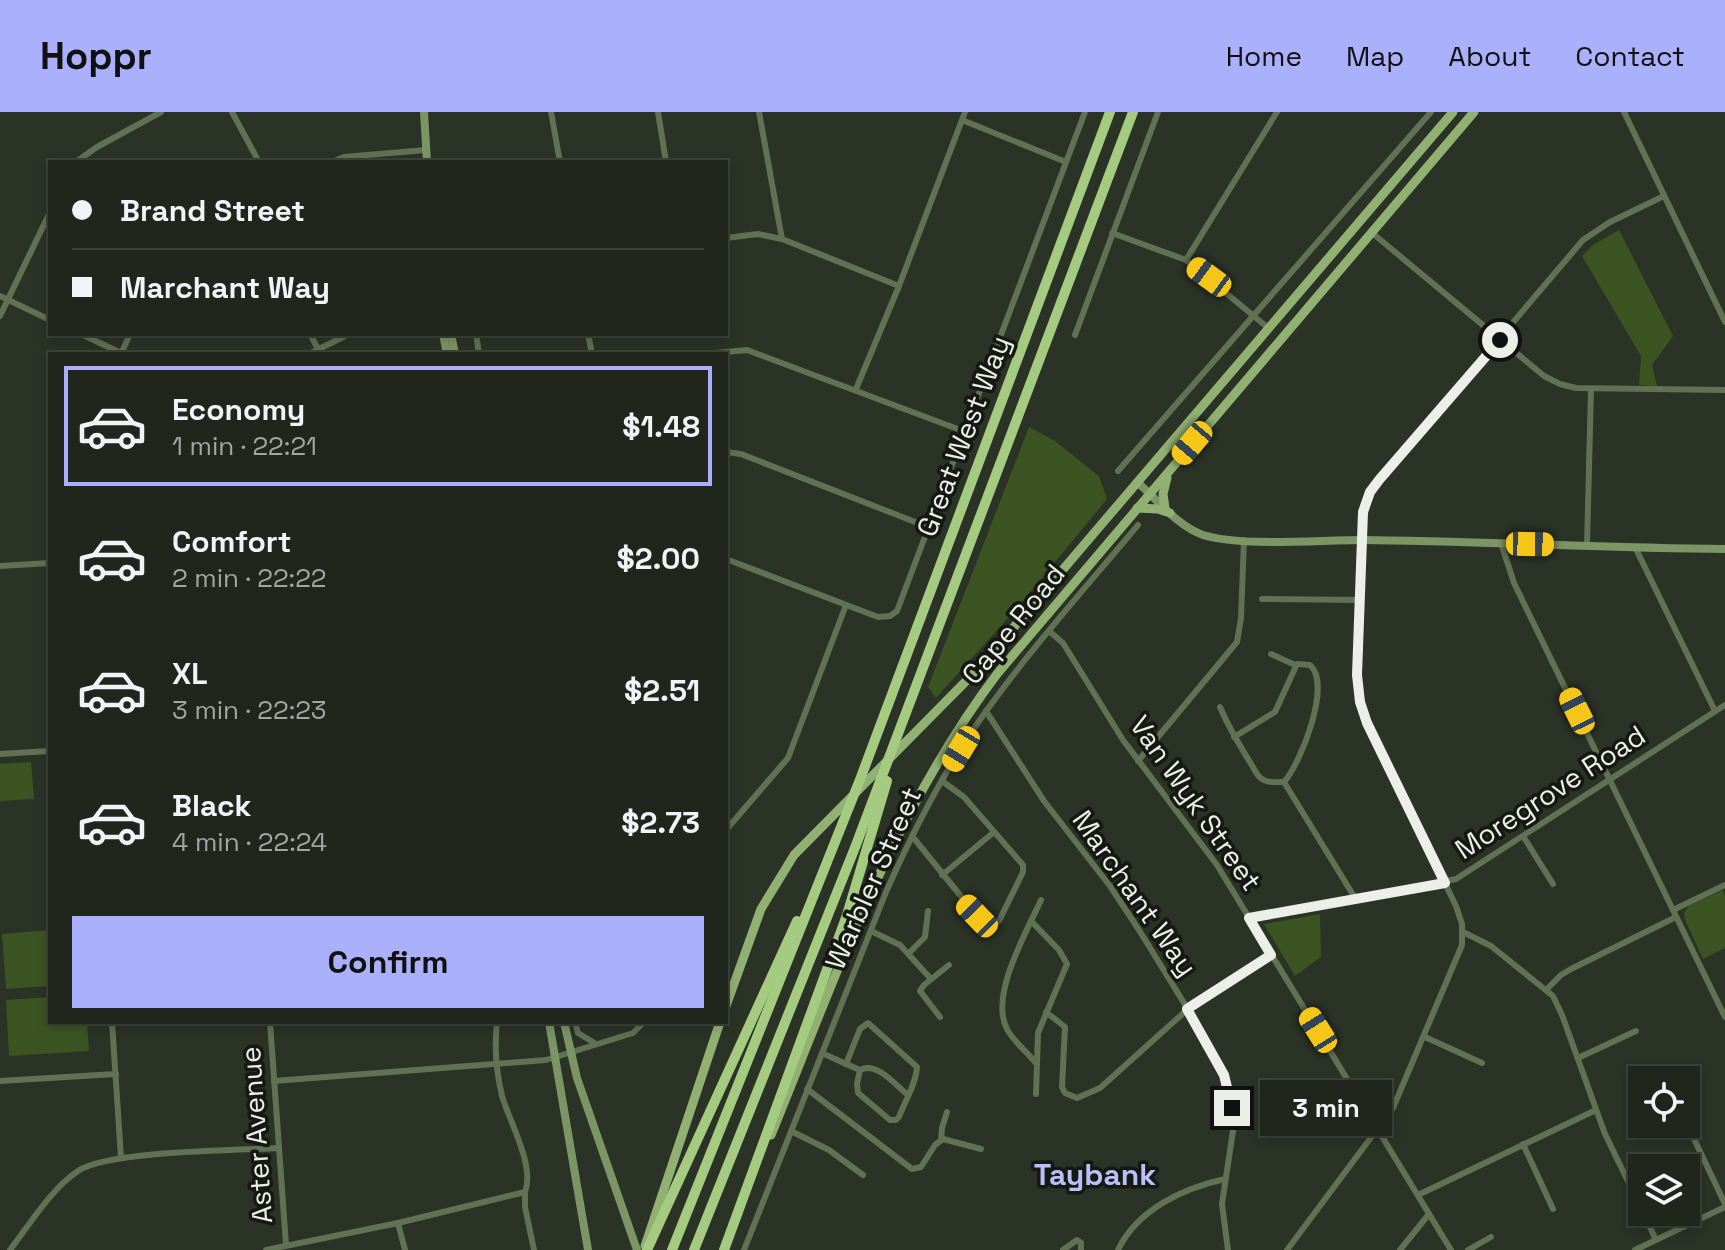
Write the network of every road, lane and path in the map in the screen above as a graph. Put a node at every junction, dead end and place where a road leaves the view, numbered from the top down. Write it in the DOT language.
graph roads {
  1 [pos="161,112"];
  2 [pos="232,112"];
  3 [pos="424,112"];
  4 [pos="551,112"];
  5 [pos="658,112"];
  6 [pos="759,112"];
  7 [pos="965,112"];
  8 [pos="1085,112"];
  9 [pos="1110,112"];
  10 [pos="1133,112"];
  11 [pos="1158,112"];
  12 [pos="1277,112"];
  13 [pos="1431,112"];
  14 [pos="1453,112"];
  15 [pos="1474,112"];
  16 [pos="1624,112"];
  17 [pos="962,120"];
  18 [pos="426,150"];
  19 [pos="79,160"];
  20 [pos="258,160"];
  21 [pos="337,160"];
  22 [pos="427,160"];
  23 [pos="560,160"];
  24 [pos="666,160"];
  25 [pos="1066,162"];
  26 [pos="1664,196"];
  27 [pos="48,216"];
  28 [pos="1371,232"];
  29 [pos="1112,233"];
  30 [pos="728,238"];
  31 [pos="782,239"];
  32 [pos="1186,260"];
  33 [pos="899,286"];
  34 [pos="0,296"];
  35 [pos="8,300"];
  36 [pos="0,316"];
  37 [pos="1253,316"];
  38 [pos="48,319"];
  39 [pos="1725,322"];
  40 [pos="1267,327"];
  41 [pos="1075,335"];
  42 [pos="85,336"];
  43 [pos="311,336"];
  44 [pos="345,336"];
  45 [pos="1500,340"];
  46 [pos="318,349"];
  47 [pos="117,352"];
  48 [pos="313,352"];
  49 [pos="726,352"];
  50 [pos="856,389"];
  51 [pos="1591,389"];
  52 [pos="1725,390"];
  53 [pos="963,431"];
  54 [pos="728,452"];
  55 [pos="1171,467"];
  56 [pos="1118,471"];
  57 [pos="1137,482"];
  58 [pos="1150,493"];
  59 [pos="1137,508"];
  60 [pos="1168,511"];
  61 [pos="1138,525"];
  62 [pos="928,527"];
  63 [pos="1244,540"];
  64 [pos="1361,540"];
  65 [pos="1501,543"];
  66 [pos="1587,545"];
  67 [pos="1635,547"];
  68 [pos="1725,549"];
  69 [pos="728,560"];
  70 [pos="48,563"];
  71 [pos="0,566"];
  72 [pos="1262,599"];
  73 [pos="1359,600"];
  74 [pos="846,605"];
  75 [pos="1049,631"];
  76 [pos="1271,654"];
  77 [pos="1295,665"];
  78 [pos="1725,705"];
  79 [pos="1220,707"];
  80 [pos="986,711"];
  81 [pos="1715,711"];
  82 [pos="904,721"];
  83 [pos="1234,737"];
  84 [pos="48,751"];
  85 [pos="0,754"];
  86 [pos="1138,761"];
  87 [pos="861,777"];
  88 [pos="1610,778"];
  89 [pos="942,781"];
  90 [pos="1284,782"];
  91 [pos="728,828"];
  92 [pos="994,832"];
  93 [pos="912,836"];
  94 [pos="1523,836"];
  95 [pos="942,875"];
  96 [pos="1445,883"];
  97 [pos="1553,884"];
  98 [pos="1725,885"];
  99 [pos="1355,898"];
  100 [pos="1041,900"];
  101 [pos="928,911"];
  102 [pos="1675,914"];
  103 [pos="1249,918"];
  104 [pos="1031,921"];
  105 [pos="871,931"];
  106 [pos="1463,932"];
  107 [pos="909,953"];
  108 [pos="1271,955"];
  109 [pos="949,965"];
  110 [pos="931,979"];
  111 [pos="1547,989"];
  112 [pos="728,1001"];
  113 [pos="1187,1009"];
  114 [pos="1046,1012"];
  115 [pos="940,1017"];
  116 [pos="1725,1017"];
  117 [pos="112,1024"];
  118 [pos="270,1024"];
  119 [pos="497,1024"];
  120 [pos="549,1024"];
  121 [pos="564,1024"];
  122 [pos="576,1024"];
  123 [pos="642,1024"];
  124 [pos="719,1024"];
  125 [pos="1636,1031"];
  126 [pos="1425,1037"];
  127 [pos="596,1044"];
  128 [pos="569,1052"];
  129 [pos="822,1053"];
  130 [pos="554,1057"];
  131 [pos="1578,1058"];
  132 [pos="1036,1062"];
  133 [pos="1482,1063"];
  134 [pos="846,1064"];
  135 [pos="496,1065"];
  136 [pos="860,1070"];
  137 [pos="116,1074"];
  138 [pos="0,1081"];
  139 [pos="274,1081"];
  140 [pos="807,1089"];
  141 [pos="1036,1094"];
  142 [pos="908,1095"];
  143 [pos="1596,1110"];
  144 [pos="947,1112"];
  145 [pos="1379,1129"];
  146 [pos="791,1131"];
  147 [pos="1694,1138"];
  148 [pos="941,1140"];
  149 [pos="1523,1144"];
  150 [pos="279,1148"];
  151 [pos="981,1149"];
  152 [pos="121,1158"];
  153 [pos="863,1175"];
  154 [pos="1225,1179"];
  155 [pos="1628,1180"];
  156 [pos="525,1192"];
  157 [pos="1418,1195"];
  158 [pos="1725,1205"];
  159 [pos="1553,1209"];
  160 [pos="1429,1214"];
  161 [pos="398,1223"];
  162 [pos="1649,1226"];
  163 [pos="1491,1237"];
  164 [pos="1656,1240"];
  165 [pos="286,1245"];
  166 [pos="10,1250"];
  167 [pos="266,1250"];
  168 [pos="405,1250"];
  169 [pos="534,1250"];
  170 [pos="588,1250"];
  171 [pos="637,1250"];
  172 [pos="645,1250"];
  173 [pos="672,1250"];
  174 [pos="694,1250"];
  175 [pos="724,1250"];
  176 [pos="744,1250"];
  177 [pos="1063,1250"];
  178 [pos="1081,1250"];
  179 [pos="1118,1250"];
  180 [pos="1228,1250"];
  181 [pos="1287,1250"];
  182 [pos="1400,1250"];
  183 [pos="1451,1250"];
  184 [pos="1468,1250"];
  185 [pos="1635,1250"];
  1 -- 19 [label="street"];
  2 -- 20 [label="street"];
  3 -- 18 [label="street"];
  4 -- 23 [label="street"];
  5 -- 24 [label="street"];
  6 -- 31 [label="street"];
  7 -- 17 [label="street"];
  8 -- 25 [label="street, Great West Way"];
  9 -- 87 [label="highway, Great West Way"];
  10 -- 82 [label="highway, Great West Way"];
  11 -- 29 [label="street"];
  12 -- 32 [label="street"];
  13 -- 37 [label="street"];
  14 -- 40 [label="main road, Cape Road"];
  15 -- 28 [label="main road, Cape Road"];
  16 -- 26 [label="street"];
  17 -- 25 [label="street"];
  17 -- 33 [label="street"];
  18 -- 21 [label="street"];
  18 -- 22 [label="street"];
  25 -- 53 [label="street, Great West Way"];
  26 -- 39 [label="street"];
  26 -- 45 [label="street"];
  27 -- 35 [label="street"];
  28 -- 45 [label="street"];
  28 -- 55 [label="main road, Cape Road"];
  29 -- 32 [label="street"];
  29 -- 41 [label="street"];
  30 -- 31 [label="street"];
  31 -- 33 [label="street"];
  32 -- 37 [label="street"];
  33 -- 50 [label="street"];
  34 -- 35 [label="street"];
  35 -- 36 [label="street"];
  35 -- 38 [label="street"];
  37 -- 40 [label="street"];
  37 -- 56 [label="street"];
  40 -- 57 [label="main road, Cape Road"];
  42 -- 47 [label="street"];
  43 -- 46 [label="street"];
  44 -- 46 [label="street"];
  45 -- 51 [label="street"];
  45 -- 64 [label="street"];
  46 -- 48 [label="street"];
  49 -- 50 [label="street"];
  50 -- 53 [label="street"];
  51 -- 52 [label="street"];
  51 -- 66 [label="street"];
  53 -- 62 [label="street, Great West Way"];
  54 -- 62 [label="street"];
  55 -- 58 [label="main road, Cape Road"];
  55 -- 60 [label="main road"];
  57 -- 58 [label="street"];
  57 -- 112 [label="main road, Cape Road"];
  58 -- 59 [label="main road, Cape Road"];
  58 -- 60 [label="street"];
  59 -- 60 [label="main road"];
  59 -- 175 [label="main road, Cape Road"];
  60 -- 63 [label="street"];
  61 -- 75 [label="street, Warbler Street"];
  62 -- 74 [label="street, Great West Way"];
  63 -- 64 [label="street"];
  63 -- 86 [label="street"];
  64 -- 65 [label="street"];
  64 -- 73 [label="street"];
  65 -- 66 [label="street"];
  65 -- 88 [label="street"];
  66 -- 67 [label="street"];
  67 -- 68 [label="street"];
  67 -- 81 [label="street"];
  69 -- 74 [label="street"];
  70 -- 71 [label="street"];
  72 -- 73 [label="street"];
  73 -- 96 [label="street"];
  74 -- 91 [label="street"];
  75 -- 80 [label="street, Warbler Street"];
  75 -- 86 [label="street, Van Wyk Street"];
  76 -- 77 [label="street"];
  77 -- 83 [label="street"];
  77 -- 90 [label="street"];
  78 -- 81 [label="street, Moregrove Road"];
  79 -- 83 [label="street"];
  80 -- 89 [label="street, Warbler Street"];
  80 -- 113 [label="street, Marchant Way"];
  81 -- 88 [label="street, Moregrove Road"];
  82 -- 174 [label="highway"];
  82 -- 175 [label="highway"];
  83 -- 90 [label="street"];
  84 -- 85 [label="street"];
  86 -- 103 [label="street, Van Wyk Street"];
  87 -- 172 [label="highway"];
  87 -- 173 [label="highway"];
  88 -- 94 [label="street, Moregrove Road"];
  88 -- 102 [label="street"];
  89 -- 92 [label="street"];
  89 -- 93 [label="street, Warbler Street"];
  90 -- 99 [label="street"];
  92 -- 95 [label="street"];
  92 -- 95 [label="street"];
  93 -- 95 [label="street"];
  93 -- 105 [label="street, Warbler Street"];
  94 -- 96 [label="street, Moregrove Road"];
  94 -- 97 [label="street"];
  96 -- 99 [label="street, Moregrove Road"];
  96 -- 106 [label="street"];
  98 -- 102 [label="street"];
  99 -- 103 [label="street, Moregrove Road"];
  100 -- 104 [label="street"];
  101 -- 107 [label="street"];
  102 -- 111 [label="street"];
  102 -- 116 [label="street"];
  103 -- 108 [label="street, Van Wyk Street"];
  104 -- 114 [label="street"];
  104 -- 132 [label="street"];
  105 -- 107 [label="street"];
  105 -- 129 [label="street, Warbler Street"];
  106 -- 111 [label="street"];
  106 -- 126 [label="street"];
  107 -- 110 [label="street"];
  108 -- 113 [label="street"];
  108 -- 145 [label="street, Van Wyk Street"];
  109 -- 110 [label="street"];
  110 -- 115 [label="street"];
  111 -- 131 [label="street"];
  113 -- 114 [label="street"];
  113 -- 154 [label="street, Marchant Way"];
  114 -- 132 [label="street"];
  117 -- 137 [label="street"];
  118 -- 139 [label="street, Aster Avenue"];
  119 -- 135 [label="street"];
  120 -- 130 [label="street"];
  121 -- 128 [label="street"];
  122 -- 127 [label="street"];
  123 -- 127 [label="street"];
  124 -- 172 [label="main road"];
  125 -- 131 [label="street"];
  126 -- 133 [label="street"];
  126 -- 145 [label="street"];
  127 -- 128 [label="street"];
  128 -- 130 [label="street"];
  128 -- 171 [label="street"];
  129 -- 134 [label="street"];
  129 -- 140 [label="street, Warbler Street"];
  130 -- 135 [label="street"];
  130 -- 170 [label="street"];
  131 -- 143 [label="street"];
  132 -- 141 [label="street"];
  134 -- 136 [label="street"];
  134 -- 142 [label="street"];
  135 -- 139 [label="street"];
  135 -- 156 [label="street"];
  136 -- 142 [label="street"];
  136 -- 142 [label="street"];
  137 -- 138 [label="street"];
  137 -- 152 [label="street"];
  139 -- 150 [label="street, Aster Avenue"];
  140 -- 146 [label="street, Warbler Street"];
  140 -- 148 [label="street"];
  143 -- 149 [label="street"];
  143 -- 155 [label="street"];
  144 -- 148 [label="street"];
  145 -- 157 [label="street, Van Wyk Street"];
  145 -- 181 [label="street"];
  146 -- 153 [label="street"];
  146 -- 176 [label="street, Warbler Street"];
  147 -- 158 [label="street"];
  148 -- 151 [label="street"];
  149 -- 157 [label="street"];
  149 -- 159 [label="street"];
  150 -- 152 [label="street"];
  150 -- 165 [label="street, Aster Avenue"];
  152 -- 166 [label="street"];
  154 -- 179 [label="street"];
  154 -- 180 [label="street, Marchant Way"];
  156 -- 161 [label="street"];
  156 -- 169 [label="street"];
  157 -- 160 [label="street, Van Wyk Street"];
  158 -- 164 [label="street"];
  160 -- 182 [label="street"];
  160 -- 183 [label="street, Van Wyk Street"];
  161 -- 165 [label="street"];
  161 -- 168 [label="street"];
  162 -- 164 [label="street"];
  163 -- 184 [label="street"];
  164 -- 185 [label="street"];
  165 -- 167 [label="street"];
  177 -- 178 [label="street"];
}
